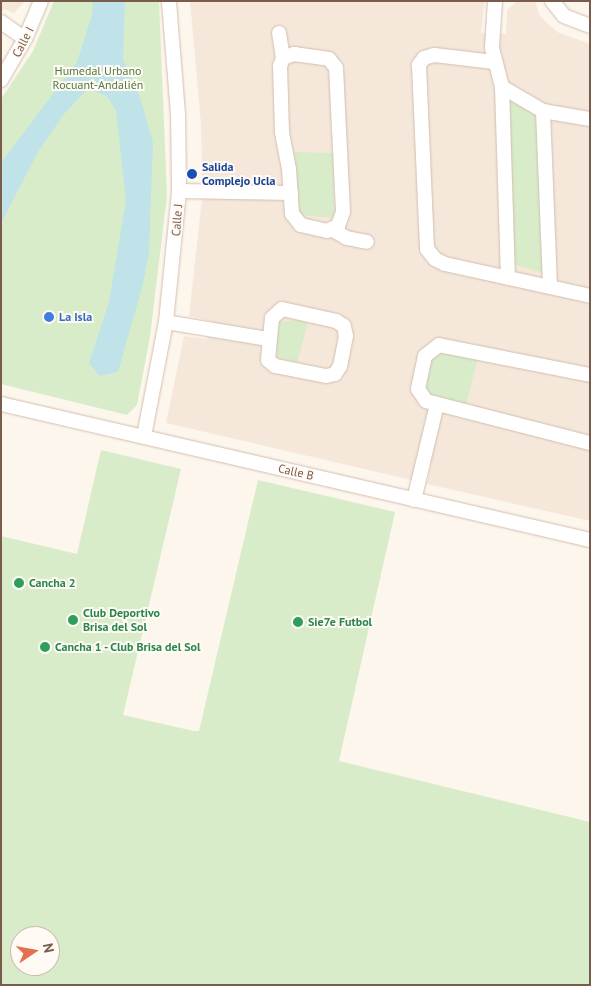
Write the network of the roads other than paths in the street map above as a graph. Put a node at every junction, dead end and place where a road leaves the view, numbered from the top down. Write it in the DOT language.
graph roads {
  1 [pos="41,1"];
  2 [pos="169,1"];
  3 [pos="496,1"];
  4 [pos="552,1"];
  5 [pos="1,22"];
  6 [pos="590,26"];
  7 [pos="280,33"];
  8 [pos="26,39"];
  9 [pos="283,58"];
  10 [pos="494,62"];
  11 [pos="1,80"];
  12 [pos="502,88"];
  13 [pos="543,111"];
  14 [pos="590,119"];
  15 [pos="179,191"];
  16 [pos="291,192"];
  17 [pos="333,230"];
  18 [pos="367,242"];
  19 [pos="508,278"];
  20 [pos="550,287"];
  21 [pos="590,296"];
  22 [pos="166,322"];
  23 [pos="268,339"];
  24 [pos="590,375"];
  25 [pos="1,404"];
  26 [pos="437,404"];
  27 [pos="144,436"];
  28 [pos="590,443"];
  29 [pos="414,500"];
  30 [pos="590,540"];
  1 -- 8 [label="street, Calle I"];
  2 -- 15 [label="street, Calle J"];
  3 -- 10 [label="street"];
  4 -- 6 [label="street"];
  5 -- 8 [label="street"];
  7 -- 9 [label="street"];
  8 -- 11 [label="street, Calle I"];
  9 -- 16 [label="street"];
  9 -- 17 [label="street"];
  10 -- 12 [label="street"];
  10 -- 19 [label="street"];
  12 -- 13 [label="street"];
  12 -- 19 [label="street"];
  13 -- 14 [label="street"];
  13 -- 20 [label="street"];
  15 -- 16 [label="street"];
  15 -- 22 [label="street, Calle J"];
  16 -- 17 [label="street"];
  17 -- 18 [label="street"];
  19 -- 20 [label="street"];
  20 -- 21 [label="street"];
  22 -- 23 [label="street"];
  22 -- 27 [label="street, Calle J"];
  23 -- 23 [label="street"];
  24 -- 26 [label="street"];
  25 -- 27 [label="street, Calle B"];
  26 -- 28 [label="street"];
  26 -- 29 [label="street"];
  27 -- 29 [label="street, Calle B"];
  29 -- 30 [label="street, Calle B"];
}
